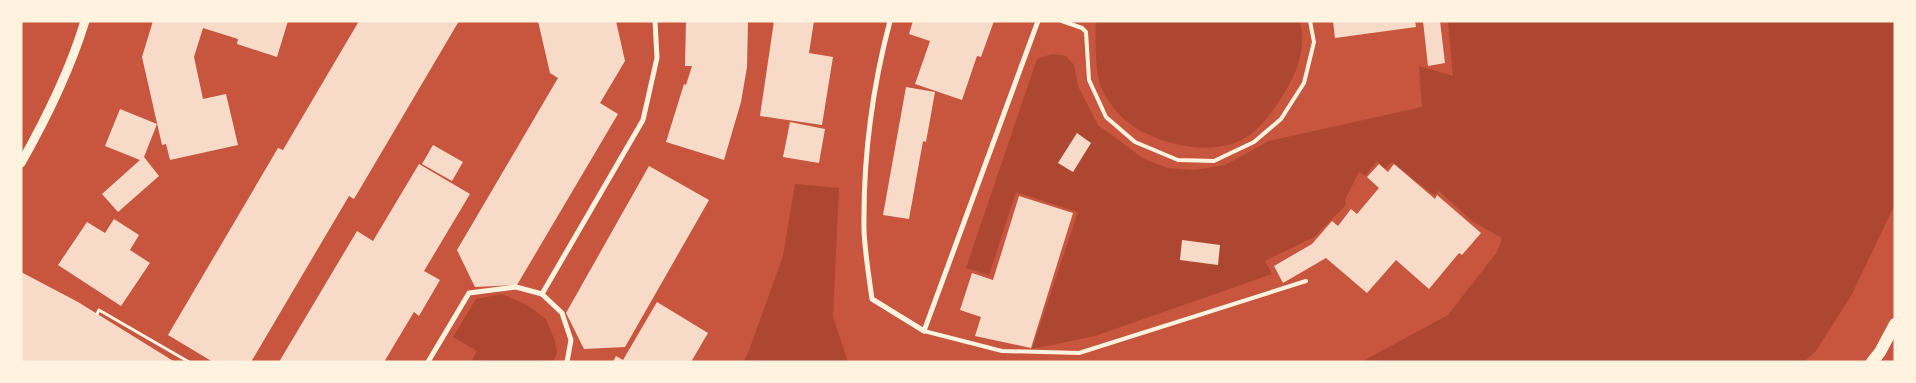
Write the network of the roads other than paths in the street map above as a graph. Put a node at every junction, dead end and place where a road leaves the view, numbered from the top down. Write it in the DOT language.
graph roads {
  1 [pos="86,21"];
  2 [pos="655,21"];
  3 [pos="890,21"];
  4 [pos="1038,21"];
  5 [pos="1062,21"];
  6 [pos="1310,21"];
  7 [pos="21,163"];
  8 [pos="1306,281"];
  9 [pos="542,294"];
  10 [pos="1895,324"];
  11 [pos="924,331"];
  12 [pos="428,362"];
  13 [pos="568,362"];
  14 [pos="1872,362"];
  1 -- 7 [label="street"];
  2 -- 9 [label="street"];
  3 -- 11 [label="street"];
  4 -- 11 [label="street"];
  5 -- 6 [label="lane"];
  8 -- 11 [label="lane"];
  9 -- 12 [label="street"];
  9 -- 13 [label="street"];
  10 -- 14 [label="main road"];
}
